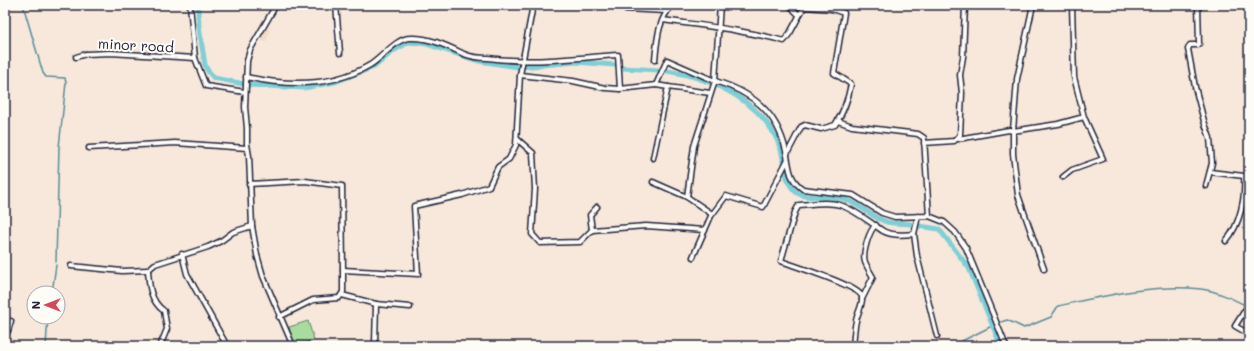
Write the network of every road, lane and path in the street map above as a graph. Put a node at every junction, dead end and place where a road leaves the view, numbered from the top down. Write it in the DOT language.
graph roads {
  1 [pos="190,5"];
  2 [pos="276,5"];
  3 [pos="336,5"];
  4 [pos="533,5"];
  5 [pos="673,5"];
  6 [pos="720,5"];
  7 [pos="789,5"];
  8 [pos="965,5"];
  9 [pos="1033,5"];
  10 [pos="1072,5"];
  11 [pos="1198,5"];
  12 [pos="832,7"];
  13 [pos="625,9"];
  14 [pos="666,11"];
  15 [pos="799,15"];
  16 [pos="663,20"];
  17 [pos="718,28"];
  18 [pos="340,53"];
  19 [pos="76,57"];
  20 [pos="195,58"];
  21 [pos="655,60"];
  22 [pos="523,61"];
  23 [pos="521,73"];
  24 [pos="715,81"];
  25 [pos="246,82"];
  26 [pos="656,85"];
  27 [pos="668,87"];
  28 [pos="620,89"];
  29 [pos="245,92"];
  30 [pos="710,93"];
  31 [pos="1084,117"];
  32 [pos="838,121"];
  33 [pos="1013,131"];
  34 [pos="517,139"];
  35 [pos="958,139"];
  36 [pos="924,142"];
  37 [pos="89,148"];
  38 [pos="247,148"];
  39 [pos="787,154"];
  40 [pos="653,158"];
  41 [pos="787,162"];
  42 [pos="1210,172"];
  43 [pos="1063,177"];
  44 [pos="1247,177"];
  45 [pos="653,182"];
  46 [pos="249,184"];
  47 [pos="1206,186"];
  48 [pos="687,197"];
  49 [pos="597,207"];
  50 [pos="712,214"];
  51 [pos="918,216"];
  52 [pos="929,216"];
  53 [pos="876,225"];
  54 [pos="252,226"];
  55 [pos="592,230"];
  56 [pos="705,230"];
  57 [pos="914,234"];
  58 [pos="1226,241"];
  59 [pos="182,254"];
  60 [pos="693,257"];
  61 [pos="71,266"];
  62 [pos="1044,268"];
  63 [pos="148,270"];
  64 [pos="343,270"];
  65 [pos="342,296"];
  66 [pos="862,299"];
  67 [pos="376,304"];
  68 [pos="1249,304"];
  69 [pos="410,307"];
  70 [pos="279,317"];
  71 [pos="11,321"];
  72 [pos="5,331"];
  73 [pos="1249,334"];
  74 [pos="937,336"];
  75 [pos="375,345"];
  76 [pos="160,346"];
  77 [pos="227,346"];
  78 [pos="293,346"];
  79 [pos="853,346"];
  80 [pos="1006,346"];
  1 -- 20 [label="street"];
  2 -- 25 [label="street"];
  3 -- 18 [label="street"];
  4 -- 22 [label="street"];
  5 -- 14 [label="street"];
  6 -- 17 [label="street"];
  7 -- 15 [label="street"];
  8 -- 35 [label="street"];
  9 -- 33 [label="street"];
  10 -- 31 [label="street"];
  11 -- 42 [label="street"];
  12 -- 15 [label="street"];
  12 -- 32 [label="street"];
  13 -- 14 [label="street"];
  14 -- 16 [label="street"];
  15 -- 17 [label="street"];
  16 -- 17 [label="street"];
  16 -- 21 [label="street"];
  17 -- 24 [label="street"];
  19 -- 20 [label="street, minor road"];
  20 -- 29 [label="street"];
  22 -- 23 [label="street"];
  22 -- 25 [label="street"];
  22 -- 28 [label="street"];
  23 -- 28 [label="street"];
  23 -- 34 [label="street"];
  24 -- 26 [label="street"];
  24 -- 30 [label="street"];
  24 -- 39 [label="street"];
  25 -- 29 [label="street"];
  26 -- 27 [label="street"];
  26 -- 28 [label="street"];
  27 -- 30 [label="street"];
  27 -- 40 [label="street"];
  29 -- 38 [label="street"];
  30 -- 48 [label="street"];
  31 -- 33 [label="street"];
  31 -- 43 [label="street"];
  32 -- 36 [label="street"];
  32 -- 39 [label="street"];
  33 -- 35 [label="street"];
  33 -- 62 [label="street"];
  34 -- 55 [label="street"];
  34 -- 64 [label="street"];
  35 -- 36 [label="street"];
  36 -- 52 [label="street"];
  37 -- 38 [label="street"];
  38 -- 46 [label="street"];
  39 -- 41 [label="street"];
  41 -- 50 [label="street"];
  41 -- 51 [label="street"];
  42 -- 44 [label="street"];
  42 -- 47 [label="street"];
  44 -- 58 [label="street"];
  45 -- 48 [label="street"];
  46 -- 54 [label="street"];
  46 -- 64 [label="street"];
  48 -- 50 [label="street"];
  49 -- 55 [label="street"];
  50 -- 56 [label="street"];
  51 -- 52 [label="street"];
  51 -- 57 [label="street"];
  52 -- 80 [label="street"];
  53 -- 57 [label="street"];
  53 -- 66 [label="street"];
  53 -- 66 [label="street"];
  54 -- 59 [label="street"];
  54 -- 70 [label="street"];
  55 -- 56 [label="street"];
  56 -- 60 [label="street"];
  57 -- 74 [label="street"];
  59 -- 63 [label="street"];
  59 -- 77 [label="street"];
  61 -- 63 [label="street"];
  63 -- 76 [label="street"];
  64 -- 65 [label="street"];
  65 -- 67 [label="street"];
  65 -- 70 [label="street"];
  66 -- 79 [label="street"];
  67 -- 69 [label="street"];
  67 -- 75 [label="street"];
  68 -- 73 [label="street"];
  70 -- 78 [label="street"];
  71 -- 72 [label="street"];
}
